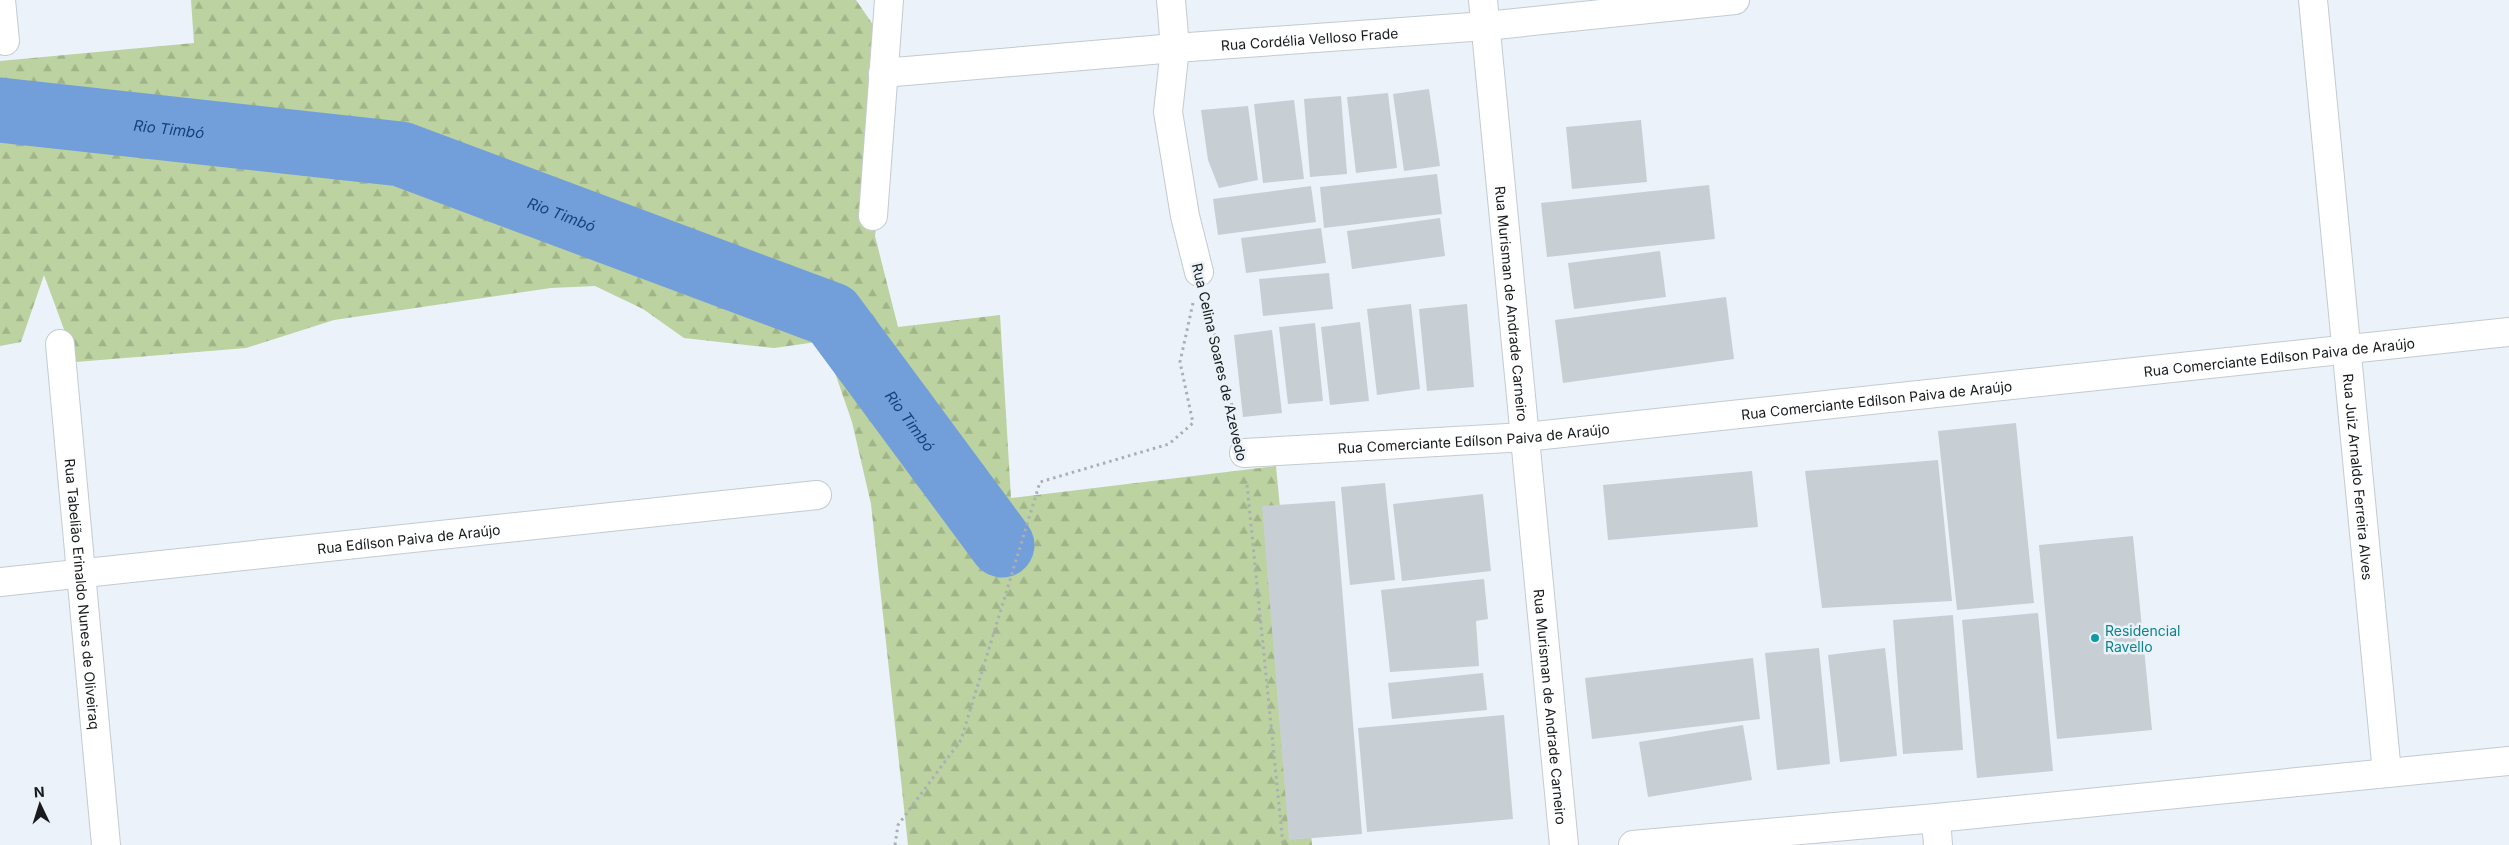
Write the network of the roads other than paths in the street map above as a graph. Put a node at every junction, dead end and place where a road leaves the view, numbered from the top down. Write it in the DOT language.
graph roads {
  1 [pos="1,0"];
  2 [pos="890,0"];
  3 [pos="1171,0"];
  4 [pos="1735,0"];
  5 [pos="2313,0"];
  6 [pos="1484,13"];
  7 [pos="5,41"];
  8 [pos="1175,48"];
  9 [pos="883,73"];
  10 [pos="873,216"];
  11 [pos="1200,272"];
  12 [pos="2509,332"];
  13 [pos="60,344"];
  14 [pos="2346,349"];
  15 [pos="1525,437"];
  16 [pos="1244,453"];
  17 [pos="817,495"];
  18 [pos="81,573"];
  19 [pos="0,582"];
  20 [pos="2509,761"];
  21 [pos="2387,773"];
  22 [pos="1937,834"];
  23 [pos="106,845"];
  24 [pos="1564,845"];
  25 [pos="1633,845"];
  1 -- 7 [label="street"];
  2 -- 9 [label="street"];
  3 -- 8 [label="street, Rua Celina Soares de Azevedo"];
  4 -- 6 [label="street, Rua Cordélia Velloso Frade"];
  5 -- 14 [label="street, Rua Juiz Arnaldo Ferreira Alves"];
  6 -- 8 [label="street, Rua Cordélia Velloso Frade"];
  6 -- 15 [label="street, Rua Murisman de Andrade Carneiro"];
  8 -- 9 [label="street, Rua Cordélia Velloso Frade"];
  8 -- 11 [label="street, Rua Celina Soares de Azevedo"];
  9 -- 10 [label="street"];
  12 -- 14 [label="street, Rua Comerciante Edílson Paiva de Araújo"];
  13 -- 18 [label="street, Rua Tabelião Erinaldo Nunes de Oliveiraq"];
  14 -- 15 [label="street, Rua Comerciante Edílson Paiva de Araújo"];
  14 -- 21 [label="street, Rua Juiz Arnaldo Ferreira Alves"];
  15 -- 16 [label="street, Rua Comerciante Edílson Paiva de Araújo"];
  15 -- 24 [label="street, Rua Murisman de Andrade Carneiro"];
  17 -- 18 [label="street, Rua Edílson Paiva de Araújo"];
  18 -- 19 [label="street, Rua Edílson Paiva de Araújo"];
  18 -- 23 [label="street, Rua Tabelião Erinaldo Nunes de Oliveiraq"];
  20 -- 21 [label="street"];
  21 -- 22 [label="street"];
  22 -- 25 [label="street"];
}
